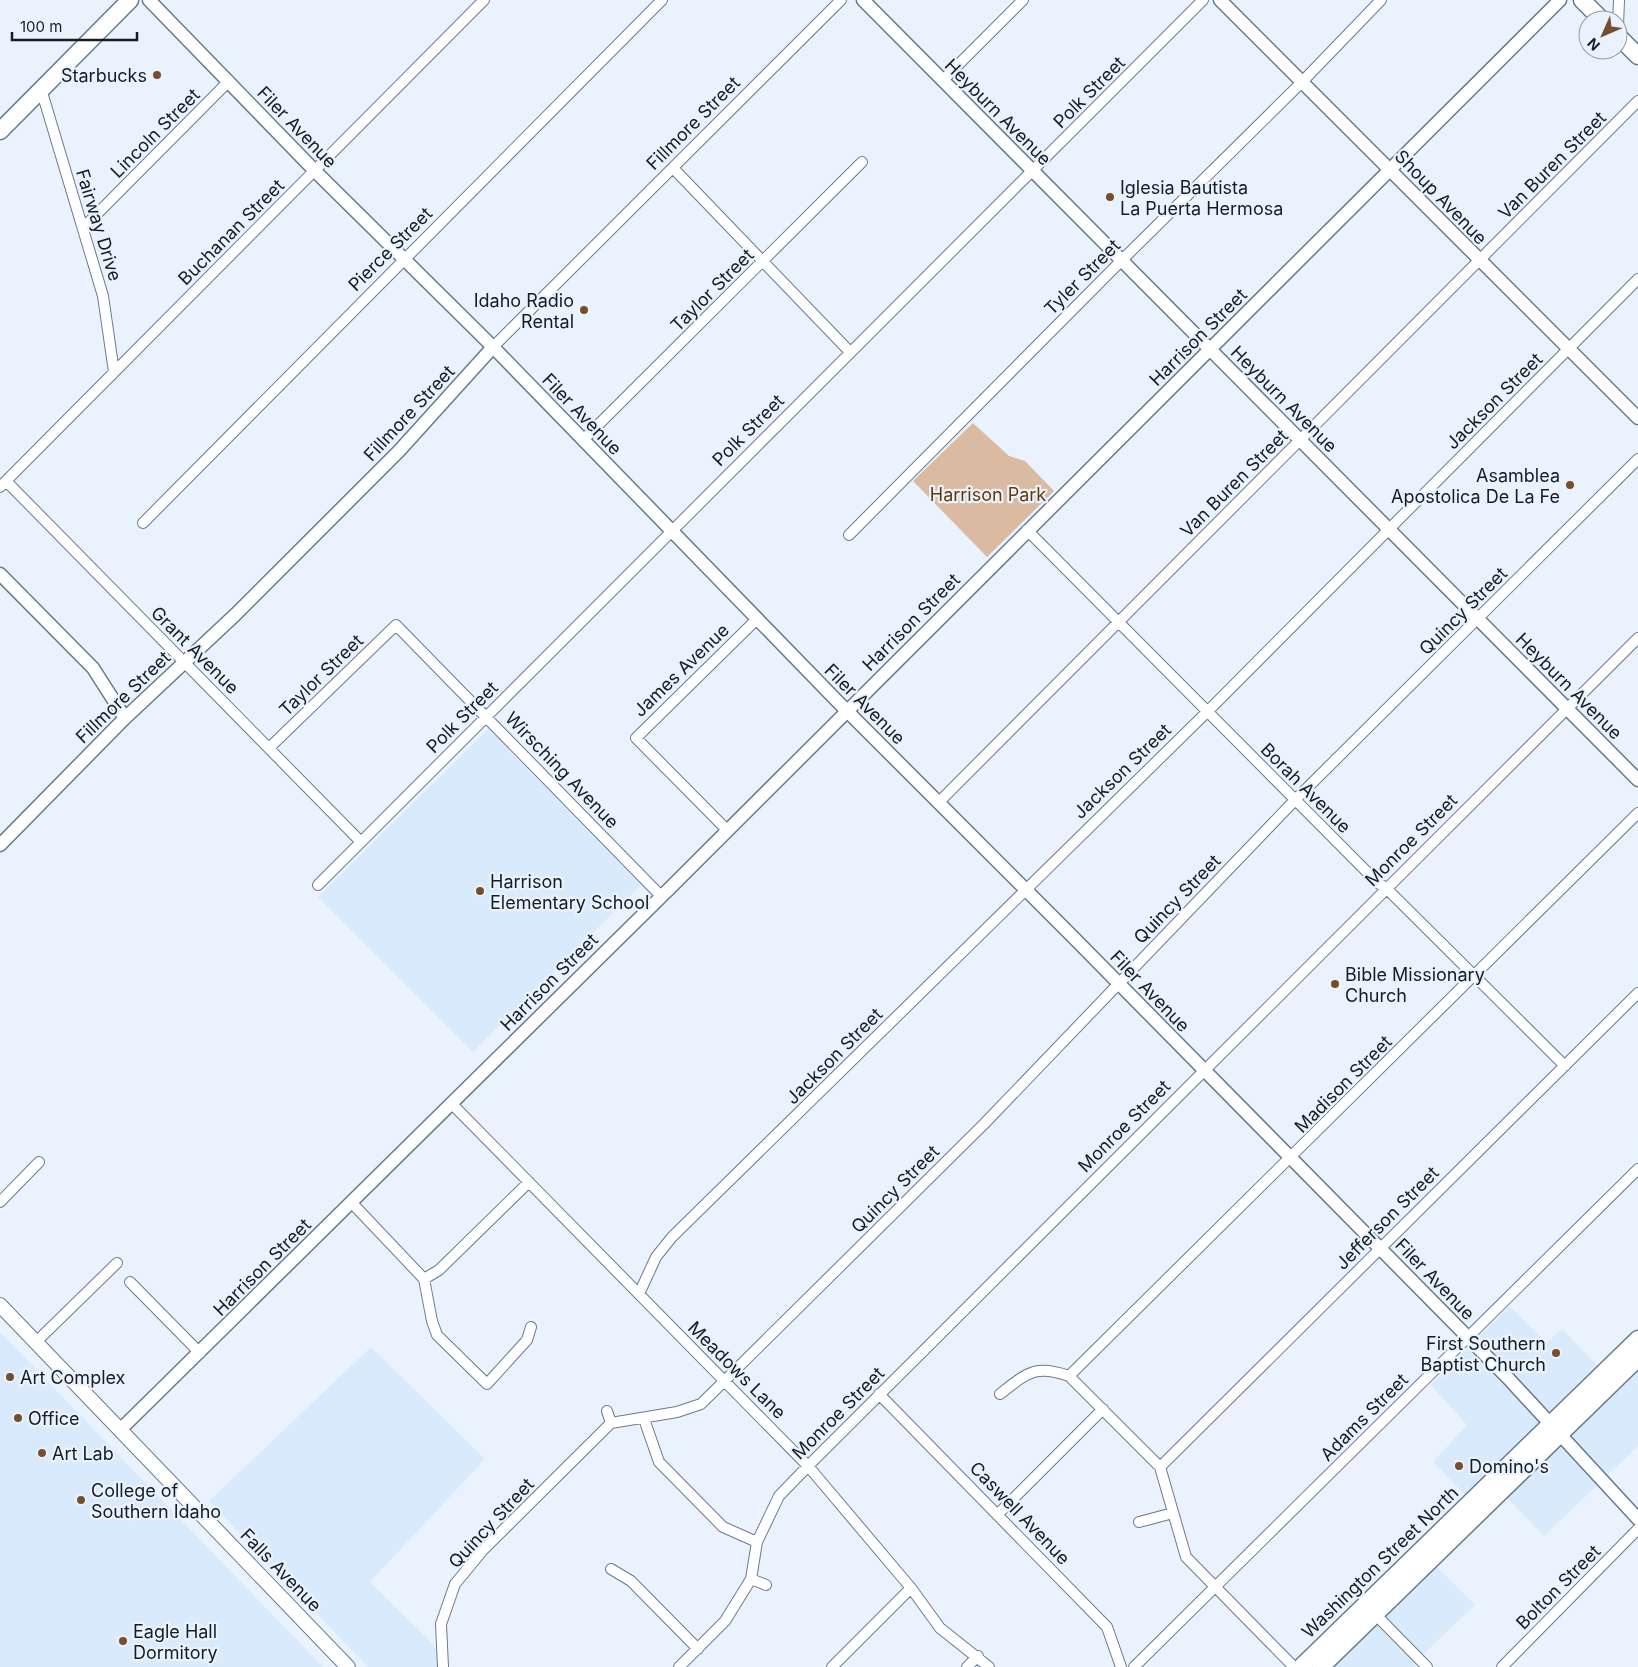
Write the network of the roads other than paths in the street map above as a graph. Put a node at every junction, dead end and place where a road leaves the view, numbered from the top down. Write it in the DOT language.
graph roads {
  1 [pos="130,0"];
  2 [pos="150,0"];
  3 [pos="484,0"];
  4 [pos="662,0"];
  5 [pos="841,0"];
  6 [pos="863,0"];
  7 [pos="1023,0"];
  8 [pos="1203,0"];
  9 [pos="1220,0"];
  10 [pos="1381,0"];
  11 [pos="1560,0"];
  12 [pos="1582,0"];
  13 [pos="1592,10"];
  14 [pos="1628,46"];
  15 [pos="1638,56"];
  16 [pos="943,80"];
  17 [pos="229,81"];
  18 [pos="1301,83"];
  19 [pos="41,89"];
  20 [pos="1638,101"];
  21 [pos="0,131"];
  22 [pos="862,162"];
  23 [pos="673,168"];
  24 [pos="315,170"];
  25 [pos="1033,171"];
  26 [pos="1389,172"];
  27 [pos="83,228"];
  28 [pos="403,259"];
  29 [pos="1122,260"];
  30 [pos="1480,261"];
  31 [pos="764,262"];
  32 [pos="1638,279"];
  33 [pos="493,347"];
  34 [pos="1568,349"];
  35 [pos="1210,351"];
  36 [pos="850,352"];
  37 [pos="114,372"];
  38 [pos="1638,418"];
  39 [pos="1301,439"];
  40 [pos="583,440"];
  41 [pos="1638,459"];
  42 [pos="3,484"];
  43 [pos="143,522"];
  44 [pos="671,530"];
  45 [pos="1027,530"];
  46 [pos="1389,531"];
  47 [pos="849,534"];
  48 [pos="0,574"];
  49 [pos="757,619"];
  50 [pos="1477,620"];
  51 [pos="1118,622"];
  52 [pos="396,624"];
  53 [pos="1638,638"];
  54 [pos="183,662"];
  55 [pos="1567,708"];
  56 [pos="847,711"];
  57 [pos="1207,712"];
  58 [pos="486,715"];
  59 [pos="125,718"];
  60 [pos="269,748"];
  61 [pos="1638,780"];
  62 [pos="1295,800"];
  63 [pos="938,803"];
  64 [pos="1638,814"];
  65 [pos="727,830"];
  66 [pos="361,842"];
  67 [pos="0,845"];
  68 [pos="318,884"];
  69 [pos="1386,888"];
  70 [pos="1025,889"];
  71 [pos="661,896"];
  72 [pos="1476,975"];
  73 [pos="1117,984"];
  74 [pos="1638,994"];
  75 [pos="1565,1066"];
  76 [pos="1203,1070"];
  77 [pos="451,1103"];
  78 [pos="1290,1158"];
  79 [pos="39,1162"];
  80 [pos="1638,1169"];
  81 [pos="529,1182"];
  82 [pos="0,1202"];
  83 [pos="351,1202"];
  84 [pos="1380,1248"];
  85 [pos="118,1263"];
  86 [pos="424,1279"];
  87 [pos="130,1282"];
  88 [pos="639,1294"];
  89 [pos="0,1305"];
  90 [pos="531,1327"];
  91 [pos="1467,1337"];
  92 [pos="1638,1339"];
  93 [pos="36,1342"];
  94 [pos="200,1353"];
  95 [pos="1638,1358"];
  96 [pos="1069,1376"];
  97 [pos="725,1381"];
  98 [pos="879,1394"];
  99 [pos="1000,1394"];
  100 [pos="1103,1409"];
  101 [pos="607,1411"];
  102 [pos="644,1419"];
  103 [pos="611,1424"];
  104 [pos="1557,1429"];
  105 [pos="120,1430"];
  106 [pos="808,1466"];
  107 [pos="1160,1467"];
  108 [pos="1173,1514"];
  109 [pos="997,1515"];
  110 [pos="1638,1519"];
  111 [pos="1139,1522"];
  112 [pos="1638,1529"];
  113 [pos="757,1542"];
  114 [pos="611,1569"];
  115 [pos="751,1579"];
  116 [pos="766,1585"];
  117 [pos="1215,1587"];
  118 [pos="911,1588"];
  119 [pos="1375,1614"];
  120 [pos="698,1649"];
  121 [pos="978,1656"];
  122 [pos="348,1667"];
  123 [pos="443,1667"];
  124 [pos="679,1667"];
  125 [pos="832,1667"];
  126 [pos="967,1667"];
  127 [pos="989,1667"];
  128 [pos="1121,1667"];
  129 [pos="1134,1667"];
  130 [pos="1294,1667"];
  131 [pos="1301,1667"];
  132 [pos="1321,1667"];
  133 [pos="1427,1667"];
  134 [pos="1502,1667"];
  1 -- 19 [label="main road"];
  2 -- 17 [label="street, Filer Avenue"];
  3 -- 24 [label="street, Buchanan Street"];
  4 -- 28 [label="street, Pierce Street"];
  5 -- 23 [label="street, Fillmore Street"];
  6 -- 16 [label="street, Heyburn Avenue"];
  7 -- 16 [label="street"];
  8 -- 25 [label="street, Polk Street"];
  9 -- 18 [label="street, Shoup Avenue"];
  10 -- 18 [label="street, Tyler Street"];
  11 -- 26 [label="street, Harrison Street"];
  12 -- 13 [label="main road"];
  14 -- 15 [label="main road"];
  16 -- 25 [label="street, Heyburn Avenue"];
  17 -- 24 [label="street, Filer Avenue"];
  17 -- 27 [label="street, Lincoln Street"];
  18 -- 26 [label="street, Shoup Avenue"];
  18 -- 29 [label="street, Tyler Street"];
  19 -- 21 [label="main road"];
  19 -- 27 [label="street, Fairway Drive"];
  20 -- 30 [label="street, Van Buren Street"];
  22 -- 31 [label="street, Taylor Street"];
  23 -- 31 [label="street"];
  23 -- 33 [label="street, Fillmore Street"];
  24 -- 28 [label="street, Filer Avenue"];
  24 -- 37 [label="street, Buchanan Street"];
  25 -- 29 [label="street, Heyburn Avenue"];
  25 -- 36 [label="street, Polk Street"];
  26 -- 30 [label="street, Shoup Avenue"];
  26 -- 35 [label="street, Harrison Street"];
  27 -- 37 [label="street, Fairway Drive"];
  28 -- 33 [label="street, Filer Avenue"];
  28 -- 43 [label="street, Pierce Street"];
  29 -- 35 [label="street, Heyburn Avenue"];
  29 -- 47 [label="street, Tyler Street"];
  30 -- 34 [label="street, Shoup Avenue"];
  30 -- 39 [label="street, Van Buren Street"];
  31 -- 36 [label="street"];
  31 -- 40 [label="street, Taylor Street"];
  32 -- 34 [label="street, Jackson Street"];
  33 -- 40 [label="street, Filer Avenue"];
  33 -- 54 [label="street, Fillmore Street"];
  34 -- 38 [label="street, Shoup Avenue"];
  34 -- 46 [label="street, Jackson Street"];
  35 -- 39 [label="street, Heyburn Avenue"];
  35 -- 45 [label="street, Harrison Street"];
  36 -- 44 [label="street, Polk Street"];
  37 -- 42 [label="street, Buchanan Street"];
  39 -- 46 [label="street, Heyburn Avenue"];
  39 -- 51 [label="street, Van Buren Street"];
  40 -- 44 [label="street, Filer Avenue"];
  41 -- 50 [label="street, Quincy Street"];
  42 -- 54 [label="street, Grant Avenue"];
  44 -- 49 [label="street, Filer Avenue"];
  44 -- 58 [label="street, Polk Street"];
  45 -- 51 [label="street, Borah Avenue"];
  45 -- 56 [label="street, Harrison Street"];
  46 -- 50 [label="street, Heyburn Avenue"];
  46 -- 57 [label="street, Jackson Street"];
  48 -- 59 [label="street"];
  49 -- 56 [label="street, Filer Avenue"];
  49 -- 65 [label="street, James Avenue"];
  50 -- 55 [label="street, Heyburn Avenue"];
  50 -- 62 [label="street, Quincy Street"];
  51 -- 57 [label="street, Borah Avenue"];
  51 -- 63 [label="street, Van Buren Street"];
  52 -- 58 [label="street, Wirsching Avenue"];
  52 -- 60 [label="street, Taylor Street"];
  53 -- 55 [label="street, Monroe Street"];
  54 -- 59 [label="street, Fillmore Street"];
  54 -- 60 [label="street, Grant Avenue"];
  55 -- 61 [label="street, Heyburn Avenue"];
  55 -- 69 [label="street, Monroe Street"];
  56 -- 63 [label="street, Filer Avenue"];
  56 -- 65 [label="street, Harrison Street"];
  57 -- 62 [label="street, Borah Avenue"];
  57 -- 70 [label="street, Jackson Street"];
  58 -- 66 [label="street, Polk Street"];
  58 -- 71 [label="street, Wirsching Avenue"];
  59 -- 67 [label="street, Fillmore Street"];
  60 -- 66 [label="street, Grant Avenue"];
  62 -- 69 [label="street, Borah Avenue"];
  62 -- 73 [label="street, Quincy Street"];
  63 -- 70 [label="street, Filer Avenue"];
  64 -- 72 [label="street, Madison Street"];
  65 -- 71 [label="street, Harrison Street"];
  66 -- 68 [label="street, Polk Street"];
  69 -- 72 [label="street, Borah Avenue"];
  69 -- 76 [label="street, Monroe Street"];
  70 -- 73 [label="street, Filer Avenue"];
  70 -- 88 [label="street, Jackson Street"];
  71 -- 77 [label="street, Harrison Street"];
  72 -- 75 [label="street, Borah Avenue"];
  72 -- 78 [label="street, Madison Street"];
  73 -- 76 [label="street, Filer Avenue"];
  73 -- 97 [label="street, Quincy Street"];
  74 -- 75 [label="street, Jefferson Street"];
  75 -- 84 [label="street, Jefferson Street"];
  76 -- 78 [label="street, Filer Avenue"];
  76 -- 98 [label="street, Monroe Street"];
  77 -- 81 [label="street, Meadows Lane"];
  77 -- 83 [label="street, Harrison Street"];
  78 -- 84 [label="street, Filer Avenue"];
  78 -- 96 [label="street, Madison Street"];
  79 -- 82 [label="street"];
  80 -- 91 [label="street, Adams Street"];
  81 -- 86 [label="street"];
  81 -- 88 [label="street, Meadows Lane"];
  83 -- 86 [label="street"];
  83 -- 94 [label="street, Harrison Street"];
  84 -- 91 [label="street, Filer Avenue"];
  84 -- 107 [label="street, Jefferson Street"];
  85 -- 93 [label="street"];
  86 -- 90 [label="street"];
  87 -- 94 [label="street"];
  88 -- 97 [label="street, Meadows Lane"];
  89 -- 93 [label="main road, Falls Avenue"];
  91 -- 104 [label="street, Filer Avenue"];
  91 -- 117 [label="street, Adams Street"];
  92 -- 104 [label="main road, Washington Street North"];
  93 -- 105 [label="main road, Falls Avenue"];
  94 -- 105 [label="street, Harrison Street"];
  95 -- 104 [label="main road, Washington Street North"];
  96 -- 99 [label="street"];
  96 -- 100 [label="street"];
  97 -- 102 [label="street, Quincy Street"];
  97 -- 106 [label="street, Meadows Lane"];
  98 -- 106 [label="street, Monroe Street"];
  98 -- 109 [label="street, Caswell Avenue"];
  100 -- 107 [label="street"];
  100 -- 109 [label="street"];
  101 -- 103 [label="street"];
  102 -- 103 [label="street, Quincy Street"];
  102 -- 113 [label="street"];
  103 -- 123 [label="street, Quincy Street"];
  104 -- 110 [label="street, Filer Avenue"];
  104 -- 119 [label="main road, Washington Street North"];
  104 -- 131 [label="main road, Washington Street North"];
  105 -- 122 [label="main road, Falls Avenue"];
  106 -- 113 [label="street, Monroe Street"];
  106 -- 118 [label="street, Meadows Lane"];
  107 -- 108 [label="street"];
  108 -- 111 [label="street"];
  108 -- 117 [label="street"];
  109 -- 128 [label="street, Caswell Avenue"];
  112 -- 134 [label="street, Bolton Street"];
  113 -- 115 [label="street, Monroe Street"];
  114 -- 120 [label="street"];
  115 -- 116 [label="street"];
  115 -- 120 [label="street, Monroe Street"];
  117 -- 129 [label="street, Adams Street"];
  117 -- 130 [label="street"];
  118 -- 121 [label="street, Meadows Lane"];
  118 -- 125 [label="street"];
  119 -- 132 [label="main road, Washington Street North"];
  119 -- 133 [label="street"];
  120 -- 124 [label="street, Monroe Street"];
  121 -- 126 [label="street"];
  121 -- 127 [label="street, Meadows Lane"];
}
